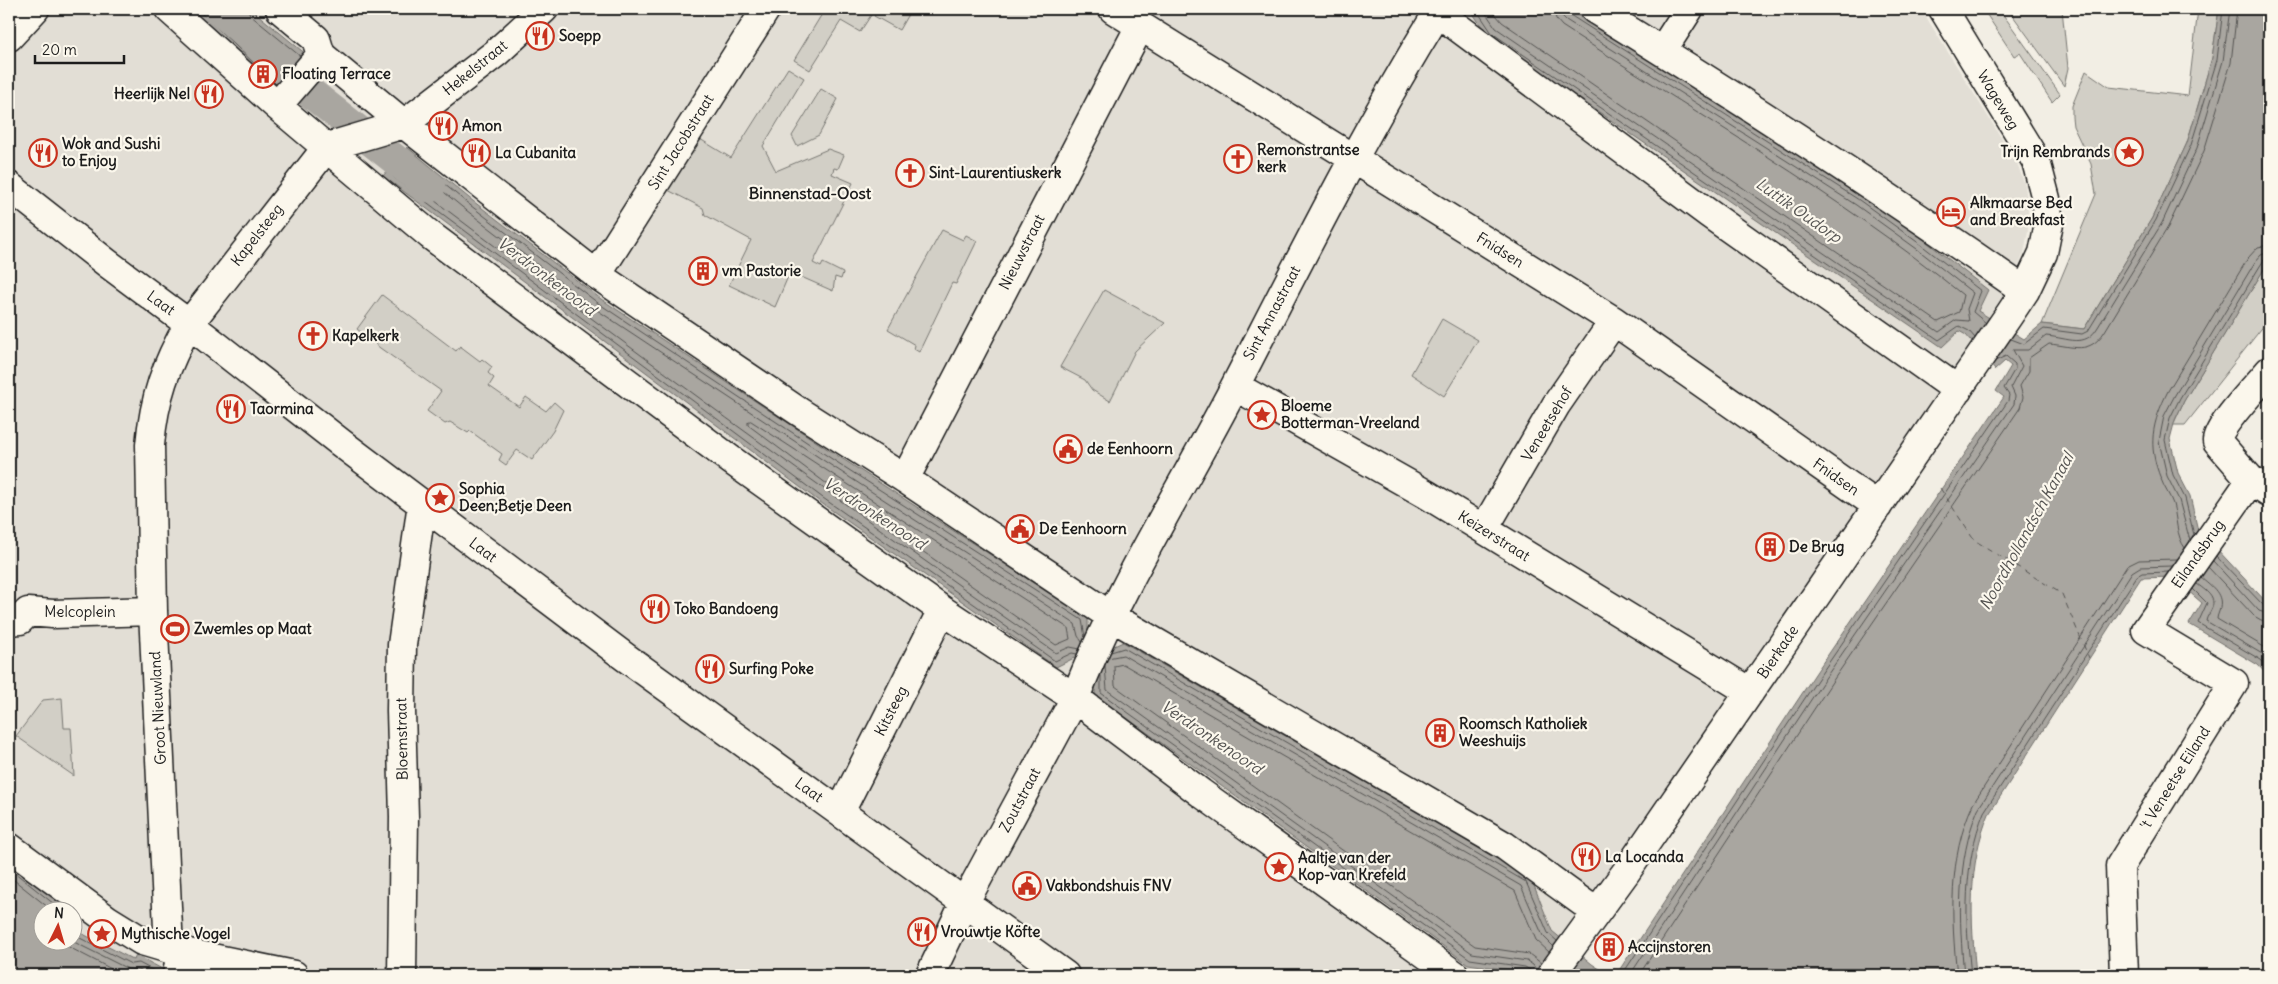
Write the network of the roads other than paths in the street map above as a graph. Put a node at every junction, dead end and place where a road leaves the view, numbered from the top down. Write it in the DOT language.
graph roads {
  1 [pos="34,9"];
  2 [pos="169,9"];
  3 [pos="280,9"];
  4 [pos="544,9"];
  5 [pos="766,9"];
  6 [pos="1594,9"];
  7 [pos="1689,9"];
  8 [pos="1943,9"];
  9 [pos="1437,10"];
  10 [pos="1126,15"];
  11 [pos="9,36"];
  12 [pos="1662,51"];
  13 [pos="317,52"];
  14 [pos="277,106"];
  15 [pos="404,124"];
  16 [pos="326,147"];
  17 [pos="1353,157"];
  18 [pos="9,186"];
  19 [pos="597,275"];
  20 [pos="2025,291"];
  21 [pos="1614,321"];
  22 [pos="189,324"];
  23 [pos="2269,372"];
  24 [pos="1235,386"];
  25 [pos="1958,390"];
  26 [pos="904,479"];
  27 [pos="2260,486"];
  28 [pos="422,503"];
  29 [pos="1878,506"];
  30 [pos="1484,530"];
  31 [pos="942,610"];
  32 [pos="153,611"];
  33 [pos="9,622"];
  34 [pos="1107,626"];
  35 [pos="2146,630"];
  36 [pos="1086,670"];
  37 [pos="1750,692"];
  38 [pos="1075,698"];
  39 [pos="840,812"];
  40 [pos="9,847"];
  41 [pos="965,902"];
  42 [pos="1596,912"];
  43 [pos="176,962"];
  44 [pos="294,975"];
  45 [pos="402,975"];
  46 [pos="930,975"];
  47 [pos="1065,975"];
  48 [pos="1455,975"];
  49 [pos="1551,975"];
  50 [pos="2124,975"];
  1 -- 11 [label="street"];
  2 -- 14 [label="street"];
  3 -- 13 [label="street"];
  4 -- 15 [label="street, Hekelstraat"];
  5 -- 19 [label="street, Sint Jacobstraat"];
  6 -- 12 [label="street"];
  7 -- 12 [label="street"];
  8 -- 20 [label="street, Wageweg"];
  9 -- 17 [label="street, Sint Annastraat"];
  9 -- 25 [label="street"];
  10 -- 17 [label="street, Fnidsen"];
  10 -- 26 [label="street, Nieuwstraat"];
  12 -- 20 [label="street"];
  13 -- 14 [label="street"];
  13 -- 15 [label="street"];
  14 -- 16 [label="street"];
  15 -- 16 [label="street"];
  15 -- 19 [label="street"];
  16 -- 22 [label="street, Kapelsteeg"];
  16 -- 31 [label="street"];
  17 -- 21 [label="street, Fnidsen"];
  17 -- 24 [label="street, Sint Annastraat"];
  18 -- 22 [label="street, Laat"];
  19 -- 26 [label="street"];
  20 -- 25 [label="street, Bierkade"];
  21 -- 29 [label="street, Fnidsen"];
  21 -- 30 [label="street, Veneetsehof"];
  22 -- 28 [label="street, Laat"];
  22 -- 32 [label="street, Groot Nieuwland"];
  23 -- 27 [label="street"];
  24 -- 30 [label="street, Keizerstraat"];
  24 -- 34 [label="street, Sint Annastraat"];
  25 -- 29 [label="street, Bierkade"];
  26 -- 34 [label="street"];
  27 -- 35 [label="street, Eilandsbrug"];
  28 -- 39 [label="street, Laat"];
  28 -- 45 [label="street, Bloemstraat"];
  29 -- 37 [label="street, Bierkade"];
  30 -- 37 [label="street, Keizerstraat"];
  31 -- 38 [label="street"];
  31 -- 39 [label="street, Kitsteeg"];
  32 -- 33 [label="street, Melcoplein"];
  32 -- 43 [label="street, Groot Nieuwland"];
  34 -- 36 [label="street, Sint Annastraat"];
  34 -- 42 [label="street"];
  35 -- 50 [label="street, 't Veneetse Eiland"];
  36 -- 38 [label="street, Zoutstraat"];
  37 -- 42 [label="street, Bierkade"];
  38 -- 41 [label="street, Zoutstraat"];
  38 -- 48 [label="street"];
  39 -- 41 [label="street, Laat"];
  40 -- 43 [label="street"];
  41 -- 46 [label="street, Zoutstraat"];
  41 -- 47 [label="street, Laat"];
  42 -- 49 [label="street, Bierkade"];
  43 -- 44 [label="street"];
}
